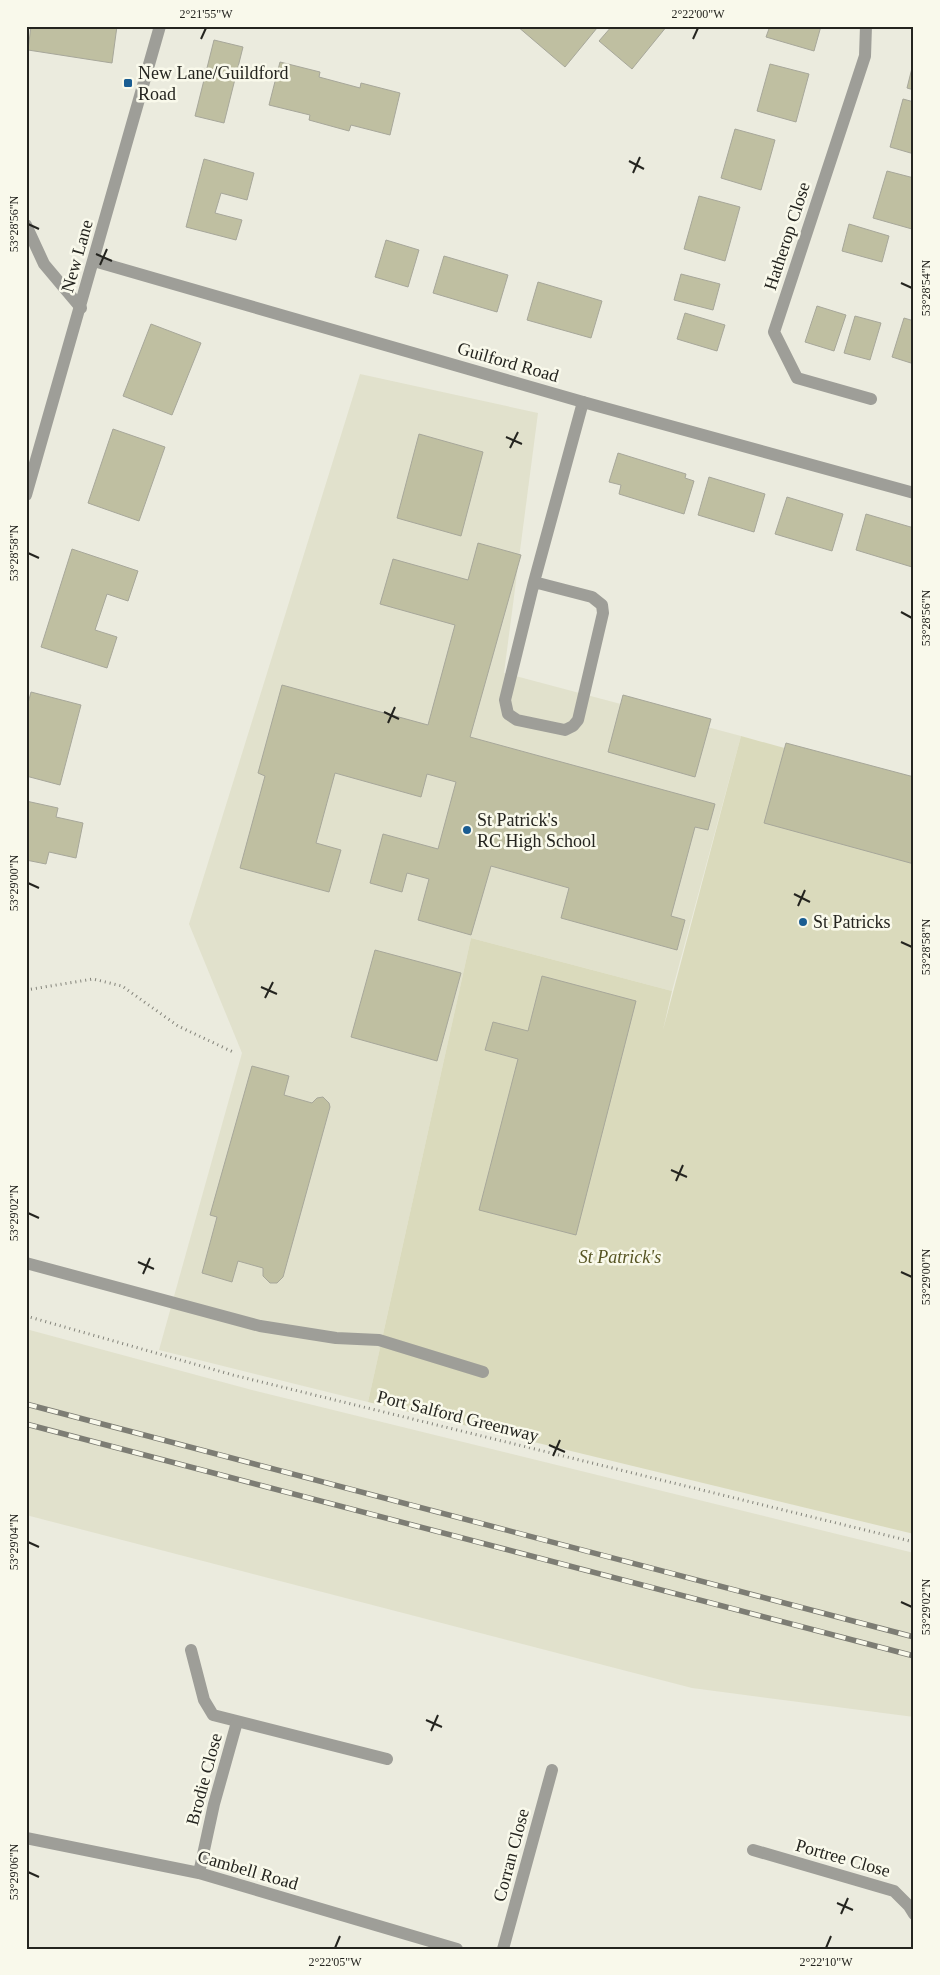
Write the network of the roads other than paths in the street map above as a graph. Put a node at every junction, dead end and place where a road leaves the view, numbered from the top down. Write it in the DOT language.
graph roads {
  1 [pos="160,26"];
  2 [pos="866,26"];
  3 [pos="26,225"];
  4 [pos="94,261"];
  5 [pos="81,308"];
  6 [pos="871,398"];
  7 [pos="582,402"];
  8 [pos="914,493"];
  9 [pos="26,495"];
  10 [pos="534,582"];
  11 [pos="26,1263"];
  12 [pos="483,1372"];
  13 [pos="191,1650"];
  14 [pos="237,1722"];
  15 [pos="386,1760"];
  16 [pos="552,1770"];
  17 [pos="26,1838"];
  18 [pos="753,1850"];
  19 [pos="199,1874"];
  20 [pos="914,1914"];
  21 [pos="457,1949"];
  22 [pos="503,1949"];
  1 -- 4 [label="street, New Lane"];
  2 -- 6 [label="street, Hatherop Close"];
  3 -- 5 [label="street"];
  4 -- 5 [label="street, New Lane"];
  4 -- 7 [label="street, Guilford Road"];
  5 -- 9 [label="street, New Lane"];
  7 -- 8 [label="street, Guilford Road"];
  7 -- 10 [label="street"];
  10 -- 10 [label="street"];
  11 -- 12 [label="street"];
  13 -- 14 [label="street"];
  14 -- 15 [label="street"];
  14 -- 19 [label="street, Brodie Close"];
  16 -- 22 [label="street, Corran Close"];
  17 -- 19 [label="street, Cambell Road"];
  18 -- 20 [label="street, Portree Close"];
  19 -- 21 [label="street, Cambell Road"];
}
